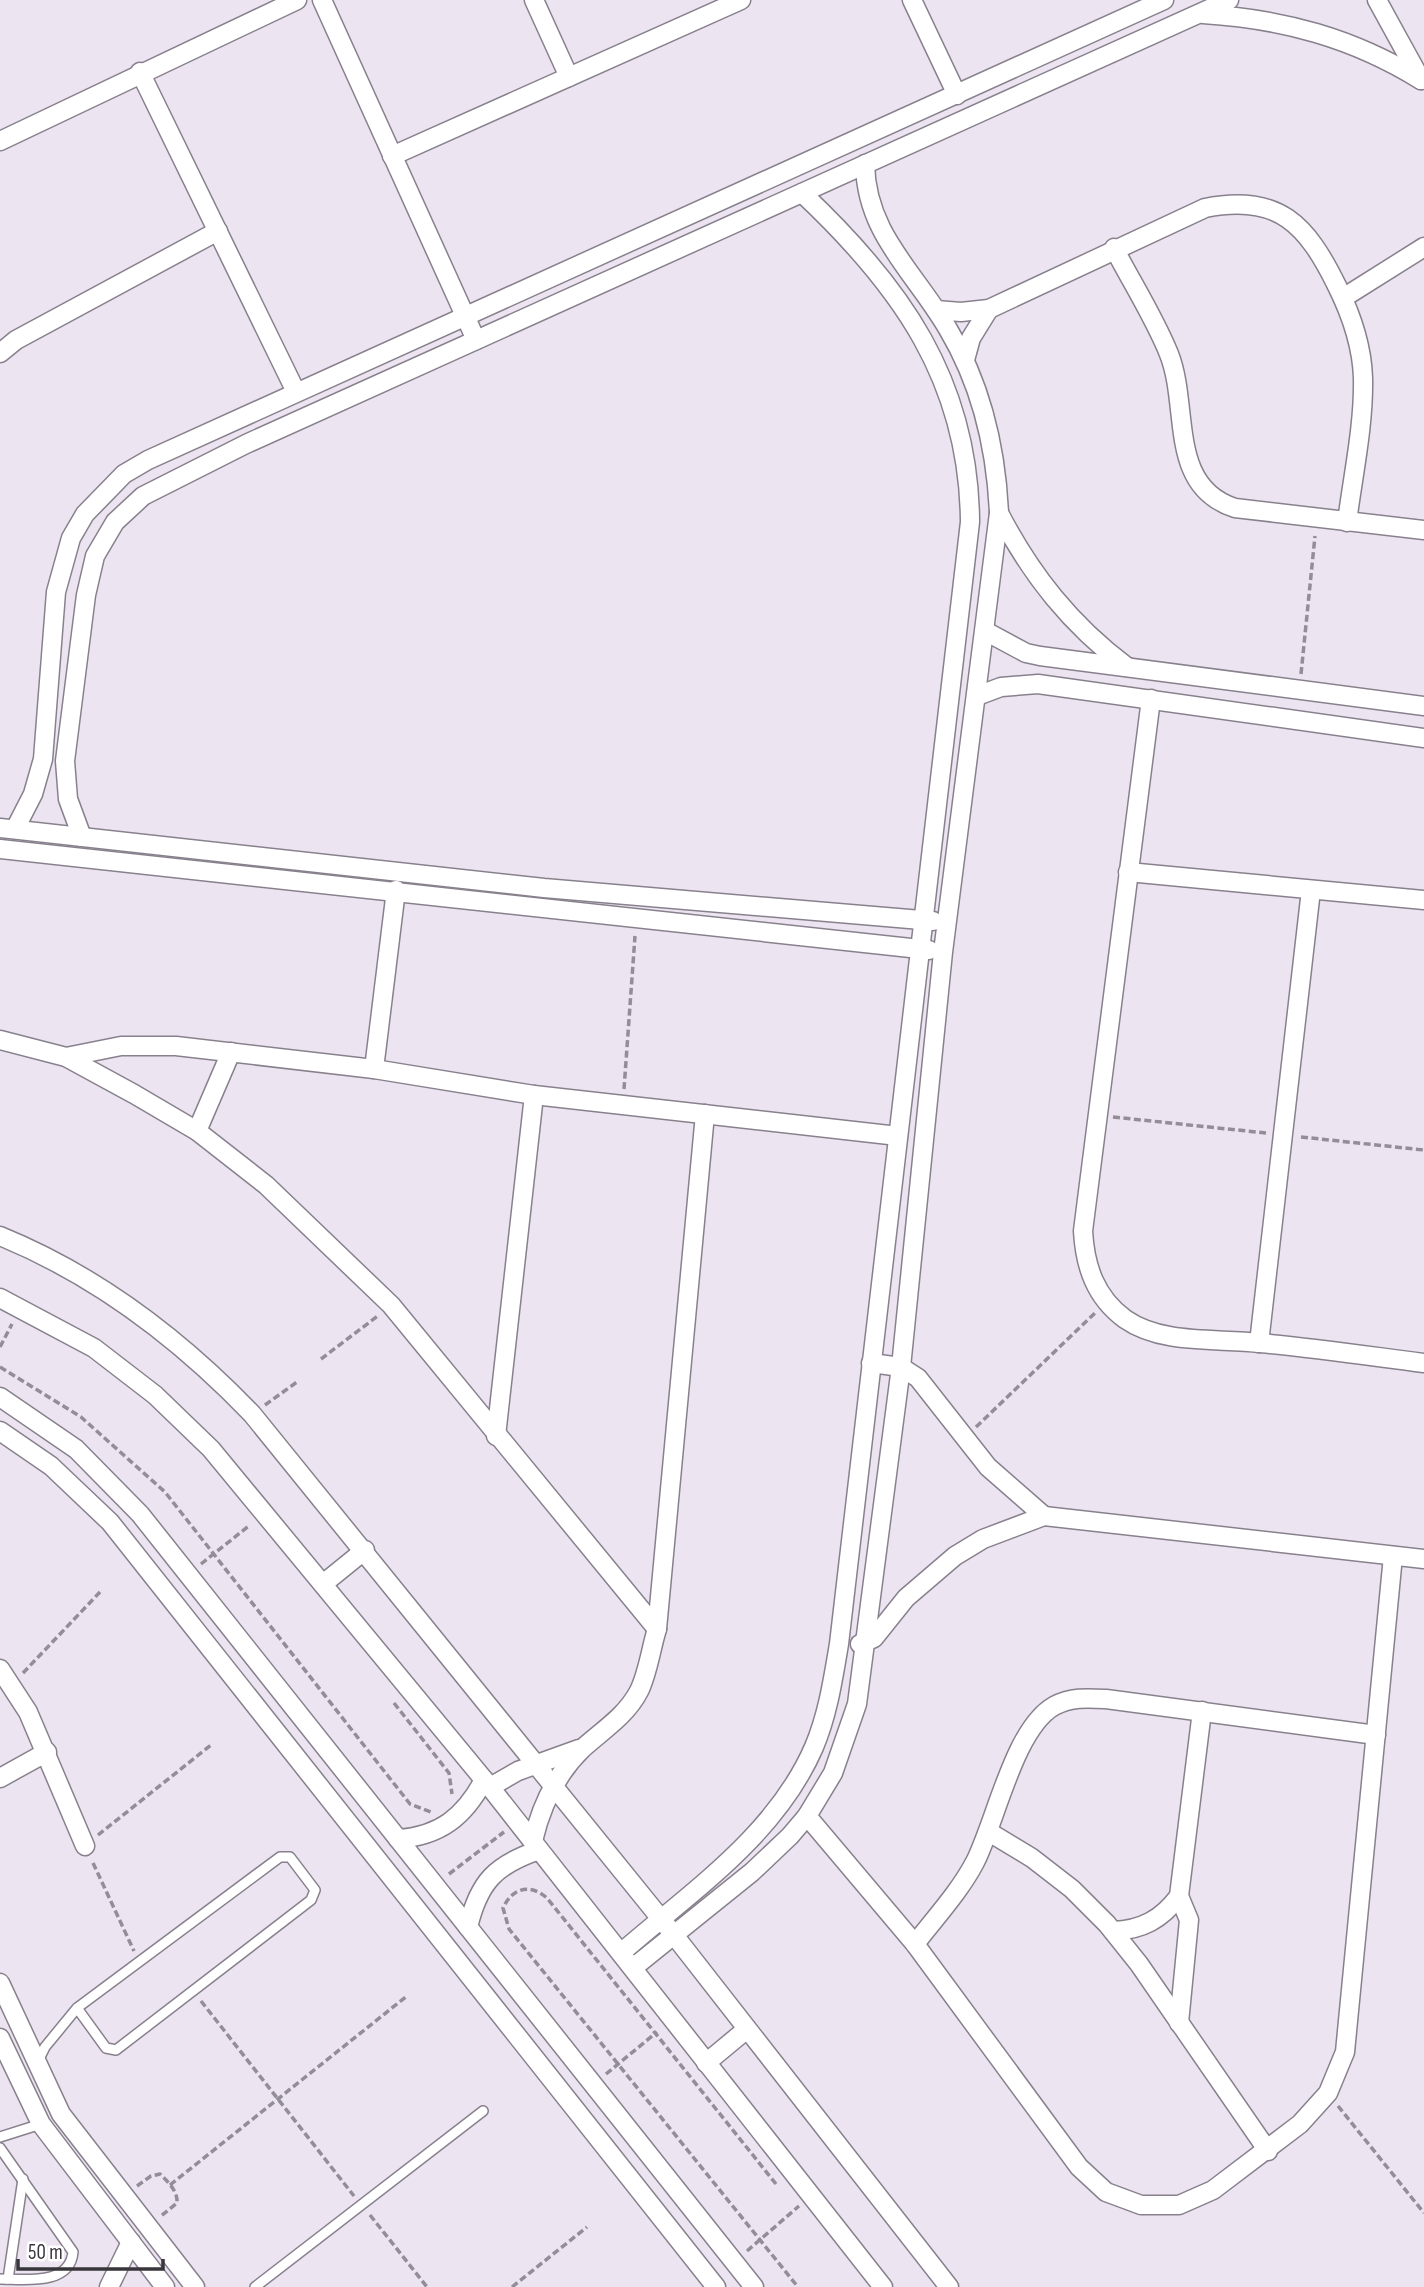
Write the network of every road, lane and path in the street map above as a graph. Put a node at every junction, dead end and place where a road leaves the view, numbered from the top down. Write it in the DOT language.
graph roads {
  1 [pos="297,0"];
  2 [pos="322,0"];
  3 [pos="534,0"];
  4 [pos="740,0"];
  5 [pos="912,0"];
  6 [pos="1164,0"];
  7 [pos="1229,0"];
  8 [pos="1377,0"];
  9 [pos="1198,13"];
  10 [pos="139,72"];
  11 [pos="569,77"];
  12 [pos="1423,83"];
  13 [pos="957,95"];
  14 [pos="914,115"];
  15 [pos="923,138"];
  16 [pos="0,141"];
  17 [pos="392,156"];
  18 [pos="865,164"];
  19 [pos="802,192"];
  20 [pos="218,231"];
  21 [pos="1424,247"];
  22 [pos="1114,248"];
  23 [pos="1343,298"];
  24 [pos="989,309"];
  25 [pos="936,310"];
  26 [pos="465,316"];
  27 [pos="476,340"];
  28 [pos="0,353"];
  29 [pos="965,360"];
  30 [pos="296,392"];
  31 [pos="999,513"];
  32 [pos="1317,518"];
  33 [pos="1347,522"];
  34 [pos="1424,530"];
  35 [pos="985,631"];
  36 [pos="1107,665"];
  37 [pos="1127,667"];
  38 [pos="1299,690"];
  39 [pos="1105,693"];
  40 [pos="976,696"];
  41 [pos="1151,699"];
  42 [pos="1424,706"];
  43 [pos="1424,738"];
  44 [pos="44,741"];
  45 [pos="67,744"];
  46 [pos="7,829"];
  47 [pos="82,837"];
  48 [pos="0,849"];
  49 [pos="1128,873"];
  50 [pos="396,890"];
  51 [pos="1311,890"];
  52 [pos="1424,900"];
  53 [pos="636,918"];
  54 [pos="923,920"];
  55 [pos="947,923"];
  56 [pos="920,949"];
  57 [pos="943,952"];
  58 [pos="0,1040"];
  59 [pos="231,1052"];
  60 [pos="66,1057"];
  61 [pos="374,1069"];
  62 [pos="534,1095"];
  63 [pos="622,1105"];
  64 [pos="705,1114"];
  65 [pos="1097,1115"];
  66 [pos="197,1130"];
  67 [pos="1283,1135"];
  68 [pos="898,1136"];
  69 [pos="1424,1150"];
  70 [pos="0,1236"];
  71 [pos="0,1298"];
  72 [pos="1106,1302"];
  73 [pos="391,1305"];
  74 [pos="16,1314"];
  75 [pos="22,1327"];
  76 [pos="1259,1343"];
  77 [pos="0,1347"];
  78 [pos="321,1359"];
  79 [pos="871,1363"];
  80 [pos="1424,1363"];
  81 [pos="0,1367"];
  82 [pos="901,1367"];
  83 [pos="297,1381"];
  84 [pos="0,1398"];
  85 [pos="253,1414"];
  86 [pos="0,1431"];
  87 [pos="496,1436"];
  88 [pos="963,1439"];
  89 [pos="265,1514"];
  90 [pos="1044,1516"];
  91 [pos="365,1550"];
  92 [pos="214,1553"];
  93 [pos="1393,1556"];
  94 [pos="1424,1559"];
  95 [pos="188,1574"];
  96 [pos="323,1584"];
  97 [pos="100,1592"];
  98 [pos="657,1629"];
  99 [pos="865,1643"];
  100 [pos="839,1644"];
  101 [pos="0,1669"];
  102 [pos="12,1684"];
  103 [pos="389,1697"];
  104 [pos="1202,1711"];
  105 [pos="1376,1735"];
  106 [pos="212,1745"];
  107 [pos="586,1746"];
  108 [pos="47,1752"];
  109 [pos="535,1766"];
  110 [pos="0,1778"];
  111 [pos="487,1783"];
  112 [pos="553,1786"];
  113 [pos="450,1800"];
  114 [pos="439,1810"];
  115 [pos="807,1816"];
  116 [pos="517,1823"];
  117 [pos="989,1832"];
  118 [pos="398,1839"];
  119 [pos="85,1846"];
  120 [pos="536,1846"];
  121 [pos="435,1885"];
  122 [pos="1179,1896"];
  123 [pos="661,1918"];
  124 [pos="468,1927"];
  125 [pos="1113,1931"];
  126 [pos="674,1935"];
  127 [pos="915,1944"];
  128 [pos="622,1952"];
  129 [pos="139,1961"];
  130 [pos="634,1967"];
  131 [pos="0,1983"];
  132 [pos="193,1991"];
  133 [pos="407,1996"];
  134 [pos="76,2008"];
  135 [pos="672,2019"];
  136 [pos="1179,2023"];
  137 [pos="747,2029"];
  138 [pos="656,2033"];
  139 [pos="0,2038"];
  140 [pos="38,2063"];
  141 [pos="619,2063"];
  142 [pos="706,2063"];
  143 [pos="593,2085"];
  144 [pos="1328,2094"];
  145 [pos="278,2098"];
  146 [pos="484,2111"];
  147 [pos="41,2124"];
  148 [pos="0,2137"];
  149 [pos="0,2148"];
  150 [pos="1268,2151"];
  151 [pos="23,2179"];
  152 [pos="170,2185"];
  153 [pos="780,2189"];
  154 [pos="124,2195"];
  155 [pos="812,2196"];
  156 [pos="788,2199"];
  157 [pos="362,2205"];
  158 [pos="796,2209"];
  159 [pos="1424,2213"];
  160 [pos="804,2219"];
  161 [pos="148,2226"];
  162 [pos="587,2227"];
  163 [pos="760,2240"];
  164 [pos="131,2242"];
  165 [pos="734,2262"];
  166 [pos="4,2279"];
  167 [pos="109,2287"];
  168 [pos="165,2287"];
  169 [pos="195,2287"];
  170 [pos="255,2287"];
  171 [pos="427,2287"];
  172 [pos="512,2287"];
  173 [pos="716,2287"];
  174 [pos="754,2287"];
  175 [pos="798,2287"];
  176 [pos="883,2287"];
  177 [pos="949,2287"];
  1 -- 10 [label="street"];
  2 -- 17 [label="street"];
  3 -- 11 [label="street"];
  4 -- 11 [label="street"];
  5 -- 13 [label="street"];
  6 -- 13 [label="street"];
  7 -- 9 [label="street"];
  8 -- 12 [label="street"];
  9 -- 12 [label="street"];
  9 -- 15 [label="street"];
  10 -- 16 [label="street"];
  10 -- 20 [label="street"];
  11 -- 17 [label="street"];
  13 -- 14 [label="street"];
  14 -- 15 [label="street"];
  14 -- 26 [label="street"];
  15 -- 18 [label="street"];
  17 -- 26 [label="street"];
  18 -- 19 [label="street"];
  18 -- 25 [label="street"];
  19 -- 27 [label="street"];
  19 -- 54 [label="street"];
  20 -- 28 [label="street"];
  20 -- 30 [label="street"];
  21 -- 23 [label="street"];
  22 -- 23 [label="street"];
  22 -- 24 [label="street"];
  22 -- 32 [label="street"];
  23 -- 33 [label="street"];
  24 -- 25 [label="street"];
  24 -- 29 [label="street"];
  25 -- 29 [label="street"];
  26 -- 27 [label="street"];
  26 -- 30 [label="street"];
  27 -- 45 [label="street"];
  29 -- 31 [label="street"];
  30 -- 44 [label="street"];
  31 -- 35 [label="street"];
  31 -- 37 [label="street"];
  32 -- 33 [label="street"];
  32 -- 38 [label="path"];
  33 -- 34 [label="street"];
  35 -- 36 [label="street"];
  35 -- 40 [label="street"];
  36 -- 37 [label="street"];
  36 -- 39 [label="street"];
  37 -- 38 [label="street"];
  38 -- 42 [label="street"];
  39 -- 40 [label="street"];
  39 -- 41 [label="street"];
  40 -- 55 [label="street"];
  41 -- 43 [label="street"];
  41 -- 49 [label="street"];
  44 -- 45 [label="street"];
  44 -- 46 [label="street"];
  45 -- 47 [label="street"];
  46 -- 47 [label="street"];
  47 -- 54 [label="street"];
  48 -- 50 [label="street"];
  49 -- 51 [label="street"];
  49 -- 65 [label="street"];
  50 -- 53 [label="street"];
  50 -- 61 [label="street"];
  51 -- 52 [label="street"];
  51 -- 67 [label="street"];
  53 -- 56 [label="street"];
  53 -- 63 [label="path"];
  54 -- 55 [label="street"];
  54 -- 56 [label="street"];
  55 -- 57 [label="street"];
  56 -- 57 [label="street"];
  56 -- 68 [label="street"];
  57 -- 82 [label="street"];
  58 -- 60 [label="street"];
  59 -- 60 [label="street"];
  59 -- 61 [label="street"];
  59 -- 66 [label="street"];
  60 -- 66 [label="street"];
  61 -- 62 [label="street"];
  62 -- 63 [label="street"];
  62 -- 87 [label="street"];
  63 -- 64 [label="street"];
  64 -- 68 [label="street"];
  64 -- 98 [label="street"];
  65 -- 67 [label="path"];
  65 -- 72 [label="street"];
  66 -- 73 [label="street"];
  67 -- 69 [label="path"];
  67 -- 76 [label="street"];
  68 -- 79 [label="street"];
  70 -- 85 [label="street"];
  71 -- 74 [label="street"];
  72 -- 76 [label="street"];
  72 -- 88 [label="path"];
  73 -- 78 [label="path"];
  73 -- 87 [label="street"];
  74 -- 75 [label="path"];
  74 -- 77 [label="path"];
  74 -- 89 [label="street"];
  76 -- 80 [label="street"];
  79 -- 82 [label="street"];
  79 -- 100 [label="street"];
  81 -- 92 [label="path"];
  82 -- 88 [label="street"];
  82 -- 99 [label="street"];
  83 -- 85 [label="path"];
  84 -- 95 [label="street"];
  85 -- 91 [label="street"];
  86 -- 173 [label="street"];
  87 -- 98 [label="street"];
  88 -- 90 [label="street"];
  89 -- 92 [label="path"];
  89 -- 96 [label="street"];
  90 -- 93 [label="street"];
  90 -- 99 [label="street"];
  91 -- 96 [label="street"];
  91 -- 109 [label="street"];
  92 -- 95 [label="path"];
  92 -- 114 [label="path"];
  93 -- 94 [label="street"];
  93 -- 105 [label="street"];
  95 -- 118 [label="street"];
  96 -- 111 [label="street"];
  97 -- 102 [label="path"];
  98 -- 107 [label="street"];
  99 -- 100 [label="street"];
  99 -- 115 [label="street"];
  100 -- 123 [label="street"];
  101 -- 102 [label="street"];
  102 -- 108 [label="street"];
  103 -- 113 [label="path"];
  104 -- 105 [label="street"];
  104 -- 117 [label="street"];
  104 -- 122 [label="street"];
  105 -- 144 [label="street"];
  106 -- 119 [label="path"];
  107 -- 109 [label="street"];
  107 -- 112 [label="street"];
  108 -- 110 [label="street"];
  108 -- 119 [label="street"];
  109 -- 111 [label="street"];
  109 -- 112 [label="street"];
  111 -- 116 [label="street"];
  111 -- 118 [label="street"];
  112 -- 120 [label="street"];
  112 -- 123 [label="street"];
  115 -- 126 [label="street"];
  115 -- 127 [label="street"];
  116 -- 120 [label="street"];
  116 -- 121 [label="path"];
  117 -- 125 [label="street"];
  117 -- 127 [label="street"];
  118 -- 121 [label="street"];
  119 -- 129 [label="path"];
  120 -- 124 [label="street"];
  120 -- 128 [label="street"];
  121 -- 124 [label="street"];
  122 -- 125 [label="street"];
  122 -- 136 [label="street"];
  123 -- 126 [label="street"];
  123 -- 128 [label="street"];
  124 -- 143 [label="street"];
  125 -- 136 [label="street"];
  126 -- 130 [label="street"];
  126 -- 137 [label="street"];
  127 -- 150 [label="street"];
  128 -- 130 [label="street"];
  129 -- 132 [label="lane"];
  129 -- 134 [label="lane"];
  130 -- 135 [label="street"];
  131 -- 140 [label="street"];
  132 -- 134 [label="lane"];
  132 -- 145 [label="path"];
  133 -- 145 [label="path"];
  134 -- 140 [label="lane"];
  135 -- 138 [label="path"];
  135 -- 142 [label="street"];
  136 -- 150 [label="street"];
  137 -- 142 [label="street"];
  137 -- 177 [label="street"];
  138 -- 141 [label="path"];
  138 -- 141 [label="path"];
  138 -- 153 [label="path"];
  139 -- 147 [label="street"];
  140 -- 154 [label="street"];
  141 -- 143 [label="path"];
  141 -- 163 [label="path"];
  142 -- 155 [label="street"];
  143 -- 165 [label="street"];
  144 -- 150 [label="street"];
  144 -- 159 [label="path"];
  145 -- 152 [label="path"];
  145 -- 157 [label="path"];
  146 -- 157 [label="lane"];
  147 -- 148 [label="lane"];
  147 -- 164 [label="street"];
  149 -- 151 [label="lane"];
  151 -- 166 [label="lane"];
  151 -- 166 [label="lane"];
  152 -- 154 [label="path"];
  152 -- 161 [label="path"];
  154 -- 161 [label="street"];
  155 -- 158 [label="path"];
  155 -- 176 [label="street"];
  156 -- 158 [label="path"];
  157 -- 170 [label="lane"];
  157 -- 171 [label="path"];
  158 -- 160 [label="path"];
  158 -- 163 [label="path"];
  161 -- 169 [label="street"];
  162 -- 172 [label="path"];
  163 -- 165 [label="path"];
  163 -- 175 [label="path"];
  164 -- 167 [label="street"];
  164 -- 168 [label="street"];
  165 -- 174 [label="street"];
}
